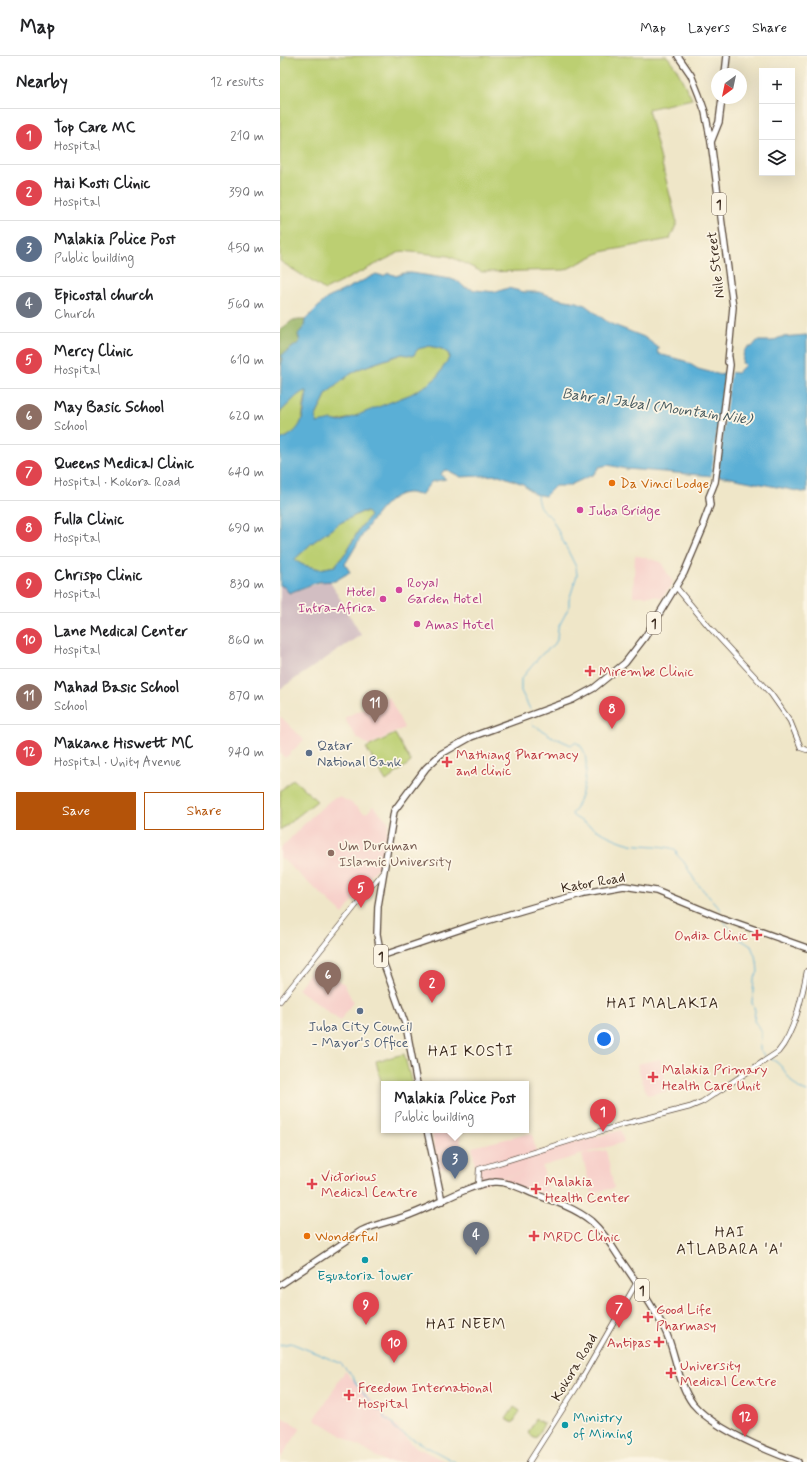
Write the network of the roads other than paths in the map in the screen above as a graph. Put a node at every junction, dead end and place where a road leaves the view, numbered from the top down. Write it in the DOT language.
graph roads {
  1 [pos="678,56"];
  2 [pos="727,56"];
  3 [pos="726,68"];
  4 [pos="721,104"];
  5 [pos="711,142"];
  6 [pos="676,587"];
  7 [pos="807,750"];
  8 [pos="384,870"];
  9 [pos="807,948"];
  10 [pos="381,956"];
  11 [pos="807,971"];
  12 [pos="280,1001"];
  13 [pos="417,1081"];
  14 [pos="428,1133"];
  15 [pos="478,1186"];
  16 [pos="442,1201"];
  17 [pos="637,1282"];
  18 [pos="280,1285"];
  19 [pos="529,1462"];
  20 [pos="798,1462"];
  1 -- 5 [label="main road, Nile Street / 1"];
  2 -- 3 [label="main road"];
  4 -- 5 [label="main road"];
  5 -- 6 [label="main road, Nile Street / 1"];
  6 -- 7 [label="street"];
  6 -- 8 [label="main road, 1"];
  8 -- 10 [label="main road, 1"];
  8 -- 12 [label="street"];
  9 -- 10 [label="main road, Kator Road"];
  10 -- 13 [label="main road, 1"];
  11 -- 15 [label="street"];
  14 -- 16 [label="main road"];
  15 -- 16 [label="main road, 1"];
  15 -- 17 [label="main road, 1"];
  16 -- 18 [label="main road"];
  17 -- 19 [label="street, Kokora Road"];
  17 -- 20 [label="main road, 1"];
}
